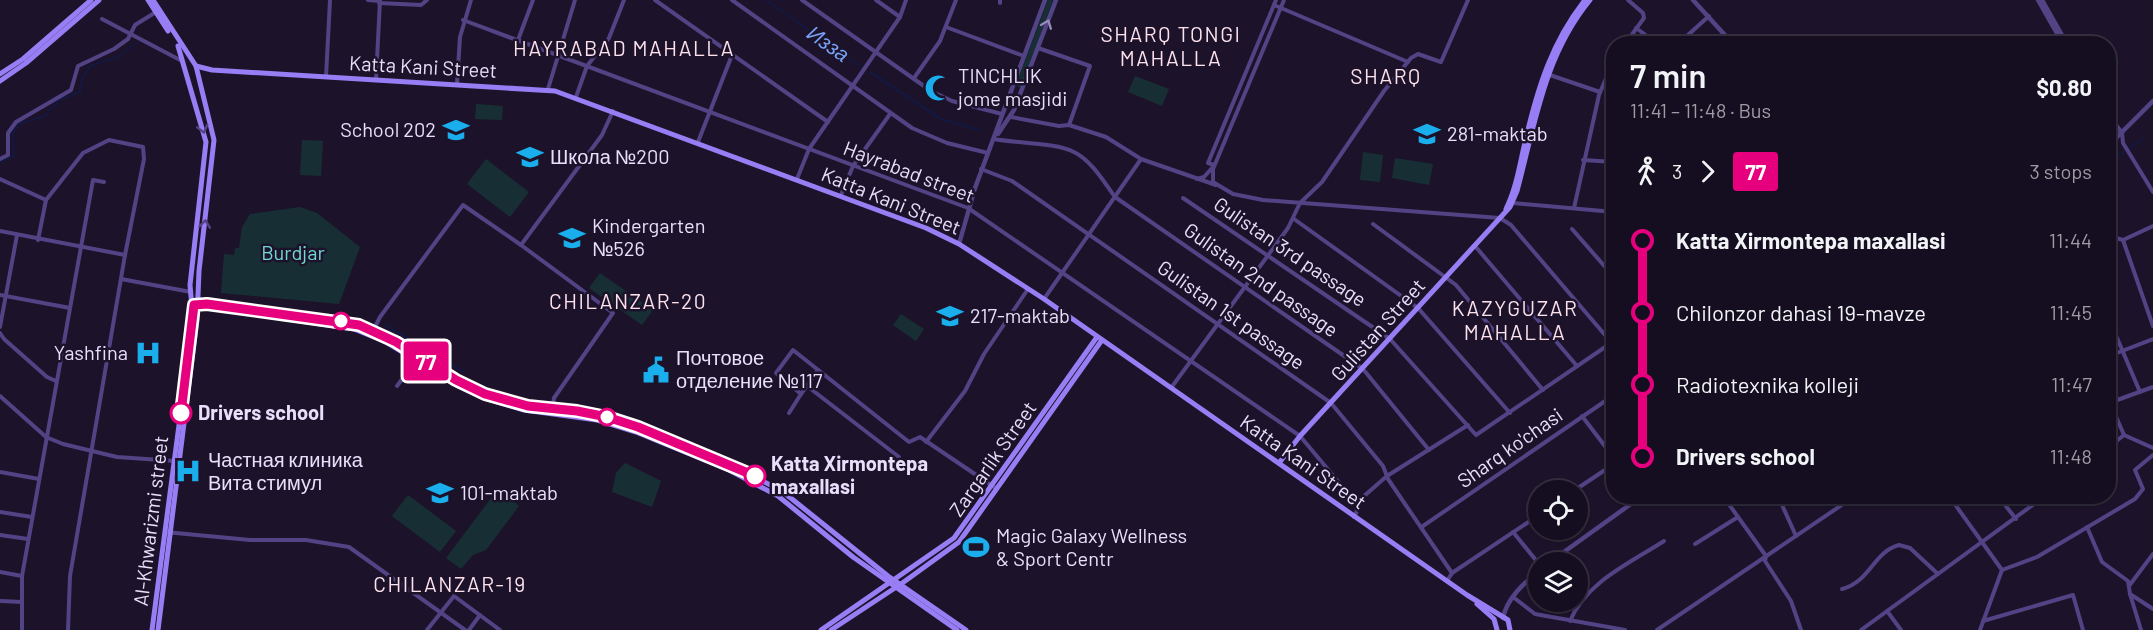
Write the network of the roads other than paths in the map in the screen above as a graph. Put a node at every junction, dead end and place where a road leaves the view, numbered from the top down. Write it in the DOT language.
graph roads {
  1 [pos="91,0"];
  2 [pos="99,0"];
  3 [pos="148,0"];
  4 [pos="153,0"];
  5 [pos="330,0"];
  6 [pos="368,0"];
  7 [pos="427,0"];
  8 [pos="471,0"];
  9 [pos="533,0"];
  10 [pos="575,0"];
  11 [pos="624,0"];
  12 [pos="655,0"];
  13 [pos="732,0"];
  14 [pos="802,0"];
  15 [pos="876,0"];
  16 [pos="906,0"];
  17 [pos="956,0"];
  18 [pos="1045,0"];
  19 [pos="1056,0"];
  20 [pos="1284,0"];
  21 [pos="1468,0"];
  22 [pos="1585,0"];
  23 [pos="1590,0"];
  24 [pos="1628,0"];
  25 [pos="1693,0"];
  26 [pos="2040,0"];
  27 [pos="380,1"];
  28 [pos="1275,2"];
  29 [pos="1281,8"];
  30 [pos="156,12"];
  31 [pos="1710,16"];
  32 [pos="900,17"];
  33 [pos="102,19"];
  34 [pos="463,20"];
  35 [pos="946,27"];
  36 [pos="1636,28"];
  37 [pos="131,35"];
  38 [pos="1630,36"];
  39 [pos="1647,36"];
  40 [pos="1687,36"];
  41 [pos="1726,36"];
  42 [pos="2059,36"];
  43 [pos="2062,36"];
  44 [pos="518,40"];
  45 [pos="1038,48"];
  46 [pos="876,52"];
  47 [pos="557,54"];
  48 [pos="732,55"];
  49 [pos="1024,56"];
  50 [pos="1408,62"];
  51 [pos="587,66"];
  52 [pos="191,68"];
  53 [pos="209,71"];
  54 [pos="1545,73"];
  55 [pos="0,74"];
  56 [pos="326,77"];
  57 [pos="914,78"];
  58 [pos="1606,78"];
  59 [pos="376,80"];
  60 [pos="0,81"];
  61 [pos="198,81"];
  62 [pos="457,84"];
  63 [pos="852,87"];
  64 [pos="1012,87"];
  65 [pos="548,89"];
  66 [pos="1022,91"];
  67 [pos="1600,92"];
  68 [pos="576,97"];
  69 [pos="2153,101"];
  70 [pos="613,111"];
  71 [pos="712,111"];
  72 [pos="890,114"];
  73 [pos="1002,114"];
  74 [pos="1011,117"];
  75 [pos="828,122"];
  76 [pos="1069,125"];
  77 [pos="2116,125"];
  78 [pos="2122,133"];
  79 [pos="994,139"];
  80 [pos="2116,140"];
  81 [pos="698,142"];
  82 [pos="2126,147"];
  83 [pos="809,149"];
  84 [pos="988,153"];
  85 [pos="0,159"];
  86 [pos="1141,159"];
  87 [pos="1583,160"];
  88 [pos="1606,161"];
  89 [pos="1214,165"];
  90 [pos="854,166"];
  91 [pos="981,170"];
  92 [pos="0,179"];
  93 [pos="797,179"];
  94 [pos="1194,179"];
  95 [pos="104,182"];
  96 [pos="1217,186"];
  97 [pos="2153,192"];
  98 [pos="841,195"];
  99 [pos="1115,198"];
  100 [pos="1183,198"];
  101 [pos="46,200"];
  102 [pos="1300,203"];
  103 [pos="1513,203"];
  104 [pos="968,208"];
  105 [pos="1574,208"];
  106 [pos="1606,211"];
  107 [pos="1500,218"];
  108 [pos="1294,219"];
  109 [pos="1373,224"];
  110 [pos="2153,226"];
  111 [pos="1572,229"];
  112 [pos="0,231"];
  113 [pos="17,235"];
  114 [pos="1090,235"];
  115 [pos="2116,238"];
  116 [pos="38,240"];
  117 [pos="2123,240"];
  118 [pos="959,244"];
  119 [pos="521,245"];
  120 [pos="1475,246"];
  121 [pos="82,247"];
  122 [pos="125,255"];
  123 [pos="1269,255"];
  124 [pos="1606,268"];
  125 [pos="1062,273"];
  126 [pos="1446,277"];
  127 [pos="121,279"];
  128 [pos="1245,285"];
  129 [pos="1028,288"];
  130 [pos="191,292"];
  131 [pos="3,296"];
  132 [pos="1044,299"];
  133 [pos="197,305"];
  134 [pos="70,308"];
  135 [pos="1418,308"];
  136 [pos="1216,324"];
  137 [pos="2153,326"];
  138 [pos="0,327"];
  139 [pos="0,333"];
  140 [pos="372,333"];
  141 [pos="1606,334"];
  142 [pos="1099,338"];
  143 [pos="2116,338"];
  144 [pos="1390,339"];
  145 [pos="2153,339"];
  146 [pos="1606,347"];
  147 [pos="2121,351"];
  148 [pos="2116,353"];
  149 [pos="417,358"];
  150 [pos="1189,362"];
  151 [pos="1577,366"];
  152 [pos="1363,369"];
  153 [pos="818,370"];
  154 [pos="56,381"];
  155 [pos="397,386"];
  156 [pos="807,386"];
  157 [pos="2153,387"];
  158 [pos="1170,388"];
  159 [pos="1543,390"];
  160 [pos="2140,392"];
  161 [pos="801,394"];
  162 [pos="0,396"];
  163 [pos="1606,400"];
  164 [pos="2116,401"];
  165 [pos="1331,403"];
  166 [pos="551,411"];
  167 [pos="789,413"];
  168 [pos="1510,413"];
  169 [pos="1582,416"];
  170 [pos="2116,418"];
  171 [pos="1468,425"];
  172 [pos="2124,435"];
  173 [pos="1300,436"];
  174 [pos="46,437"];
  175 [pos="2116,441"];
  176 [pos="926,442"];
  177 [pos="1606,448"];
  178 [pos="2153,448"];
  179 [pos="93,450"];
  180 [pos="1429,450"];
  181 [pos="2153,455"];
  182 [pos="899,457"];
  183 [pos="177,461"];
  184 [pos="1279,463"];
  185 [pos="1606,469"];
  186 [pos="0,472"];
  187 [pos="1387,476"];
  188 [pos="39,479"];
  189 [pos="1588,481"];
  190 [pos="994,488"];
  191 [pos="1356,503"];
  192 [pos="1631,504"];
  193 [pos="1729,504"];
  194 [pos="1782,504"];
  195 [pos="1843,504"];
  196 [pos="1954,504"];
  197 [pos="2004,504"];
  198 [pos="2035,504"];
  199 [pos="0,512"];
  200 [pos="32,517"];
  201 [pos="1354,517"];
  202 [pos="1738,517"];
  203 [pos="2016,519"];
  204 [pos="1528,522"];
  205 [pos="1423,526"];
  206 [pos="2087,527"];
  207 [pos="168,532"];
  208 [pos="1513,532"];
  209 [pos="0,535"];
  210 [pos="1796,536"];
  211 [pos="28,539"];
  212 [pos="1664,541"];
  213 [pos="1980,542"];
  214 [pos="1695,544"];
  215 [pos="1529,552"];
  216 [pos="1564,552"];
  217 [pos="2153,554"];
  218 [pos="1766,556"];
  219 [pos="2002,570"];
  220 [pos="0,572"];
  221 [pos="1452,573"];
  222 [pos="1938,574"];
  223 [pos="22,576"];
  224 [pos="1448,581"];
  225 [pos="1528,582"];
  226 [pos="896,584"];
  227 [pos="2129,586"];
  228 [pos="1842,589"];
  229 [pos="1467,594"];
  230 [pos="2130,594"];
  231 [pos="1513,597"];
  232 [pos="1,601"];
  233 [pos="22,602"];
  234 [pos="1505,608"];
  235 [pos="2153,609"];
  236 [pos="1887,611"];
  237 [pos="441,612"];
  238 [pos="1496,612"];
  239 [pos="480,615"];
  240 [pos="1503,618"];
  241 [pos="1570,621"];
  242 [pos="1983,621"];
  243 [pos="1495,627"];
  244 [pos="22,630"];
  245 [pos="68,630"];
  246 [pos="152,630"];
  247 [pos="158,630"];
  248 [pos="427,630"];
  249 [pos="467,630"];
  250 [pos="500,630"];
  251 [pos="821,630"];
  252 [pos="831,630"];
  253 [pos="957,630"];
  254 [pos="966,630"];
  255 [pos="1510,630"];
  256 [pos="1625,630"];
  257 [pos="1657,630"];
  258 [pos="1801,630"];
  259 [pos="1861,630"];
  260 [pos="1901,630"];
  261 [pos="1980,630"];
  262 [pos="2083,630"];
  263 [pos="2141,630"];
  1 -- 55 [label="main road"];
  2 -- 60 [label="main road"];
  3 -- 30 [label="main road, Al-Khwarizmi street"];
  4 -- 52 [label="main road, Al-Khwarizmi street"];
  5 -- 56 [label="street"];
  6 -- 27 [label="street"];
  7 -- 27 [label="street"];
  8 -- 34 [label="street"];
  9 -- 44 [label="street"];
  10 -- 47 [label="street"];
  11 -- 51 [label="street"];
  12 -- 48 [label="street"];
  13 -- 63 [label="street"];
  14 -- 46 [label="street"];
  15 -- 32 [label="street"];
  16 -- 32 [label="street"];
  17 -- 35 [label="street"];
  18 -- 49 [label="street"];
  45 -- 19 [label="street, one-way"];
  20 -- 29 [label="street"];
  21 -- 50 [label="street"];
  22 -- 54 [label="main road, Gulistan Street"];
  23 -- 54 [label="main road, Gulistan Street"];
  24 -- 36 [label="street"];
  25 -- 31 [label="street"];
  26 -- 42 [label="street"];
  26 -- 43 [label="street"];
  27 -- 59 [label="street"];
  28 -- 29 [label="street"];
  28 -- 89 [label="street"];
  29 -- 50 [label="street"];
  29 -- 89 [label="street"];
  30 -- 37 [label="street"];
  30 -- 52 [label="main road, Al-Khwarizmi street"];
  31 -- 40 [label="street"];
  31 -- 41 [label="street"];
  32 -- 46 [label="street"];
  33 -- 37 [label="street"];
  34 -- 44 [label="street, Hayrabad street"];
  34 -- 62 [label="street"];
  35 -- 49 [label="street"];
  35 -- 57 [label="street"];
  36 -- 38 [label="street"];
  36 -- 39 [label="street"];
  37 -- 52 [label="street"];
  37 -- 85 [label="street"];
  44 -- 47 [label="street, Hayrabad street"];
  45 -- 66 [label="street"];
  45 -- 76 [label="street"];
  46 -- 57 [label="street"];
  46 -- 63 [label="street"];
  47 -- 51 [label="street, Hayrabad street"];
  47 -- 65 [label="street"];
  48 -- 71 [label="street"];
  48 -- 75 [label="street"];
  49 -- 64 [label="street"];
  50 -- 102 [label="street"];
  51 -- 68 [label="street"];
  51 -- 71 [label="street, Hayrabad street"];
  52 -- 53 [label="main road, Katta Kani Street"];
  52 -- 61 [label="main road, Al-Khwarizmi street"];
  52 -- 130 [label="main road, Al-Khwarizmi street, one-way"];
  53 -- 56 [label="main road, Katta Kani Street"];
  53 -- 61 [label="main road"];
  54 -- 67 [label="street"];
  54 -- 103 [label="main road, Gulistan Street"];
  54 -- 107 [label="main road, Gulistan Street"];
  56 -- 59 [label="main road, Katta Kani Street"];
  57 -- 73 [label="street"];
  58 -- 67 [label="street"];
  59 -- 62 [label="main road, Katta Kani Street"];
  133 -- 61 [label="main road, Al-Khwarizmi street, one-way"];
  62 -- 65 [label="main road, Katta Kani Street"];
  63 -- 72 [label="street"];
  63 -- 75 [label="street"];
  64 -- 66 [label="street"];
  64 -- 73 [label="street"];
  65 -- 68 [label="main road, Katta Kani Street"];
  66 -- 74 [label="street"];
  67 -- 87 [label="street"];
  68 -- 70 [label="main road, Katta Kani Street"];
  69 -- 78 [label="street"];
  70 -- 81 [label="main road, Katta Kani Street"];
  70 -- 119 [label="street"];
  71 -- 81 [label="street"];
  71 -- 83 [label="street, Hayrabad street"];
  72 -- 84 [label="street"];
  72 -- 90 [label="street"];
  73 -- 79 [label="street"];
  74 -- 76 [label="street"];
  74 -- 79 [label="street"];
  75 -- 83 [label="street"];
  76 -- 86 [label="street"];
  77 -- 78 [label="street"];
  78 -- 80 [label="street"];
  78 -- 82 [label="street"];
  79 -- 84 [label="street"];
  79 -- 99 [label="street, Gulistan 2nd passage"];
  80 -- 82 [label="street"];
  81 -- 93 [label="main road, Katta Kani Street"];
  82 -- 97 [label="street"];
  83 -- 90 [label="street, Hayrabad street"];
  83 -- 93 [label="street"];
  84 -- 91 [label="street"];
  86 -- 94 [label="street"];
  86 -- 99 [label="street"];
  87 -- 88 [label="street"];
  87 -- 105 [label="street"];
  89 -- 94 [label="street"];
  89 -- 96 [label="street"];
  90 -- 98 [label="street"];
  90 -- 104 [label="street, Hayrabad street"];
  91 -- 104 [label="street"];
  91 -- 114 [label="street, Gulistan 1st passage"];
  92 -- 101 [label="street"];
  93 -- 98 [label="main road, Katta Kani Street"];
  94 -- 96 [label="street"];
  95 -- 121 [label="street"];
  96 -- 102 [label="street"];
  98 -- 118 [label="main road, Katta Kani Street"];
  99 -- 114 [label="street"];
  99 -- 128 [label="street, Gulistan 2nd passage"];
  100 -- 123 [label="street, Gulistan 3rd passage"];
  101 -- 116 [label="street"];
  101 -- 122 [label="street"];
  102 -- 107 [label="street"];
  102 -- 108 [label="street"];
  103 -- 105 [label="street"];
  103 -- 107 [label="main road, Gulistan Street"];
  104 -- 118 [label="street"];
  104 -- 125 [label="street, Hayrabad street"];
  105 -- 106 [label="street"];
  107 -- 120 [label="main road, Gulistan Street"];
  107 -- 141 [label="street"];
  108 -- 123 [label="street"];
  108 -- 135 [label="street"];
  109 -- 126 [label="street"];
  110 -- 117 [label="street"];
  111 -- 124 [label="street"];
  112 -- 113 [label="street"];
  113 -- 116 [label="street"];
  113 -- 131 [label="street"];
  114 -- 125 [label="street"];
  114 -- 136 [label="street, Gulistan 1st passage"];
  115 -- 117 [label="street"];
  116 -- 121 [label="street"];
  117 -- 137 [label="street"];
  118 -- 129 [label="main road, Katta Kani Street"];
  119 -- 140 [label="street"];
  119 -- 166 [label="street"];
  120 -- 126 [label="main road, Gulistan Street"];
  120 -- 151 [label="street"];
  121 -- 122 [label="street"];
  121 -- 134 [label="street"];
  122 -- 127 [label="street"];
  123 -- 128 [label="street"];
  123 -- 144 [label="street, Gulistan 3rd passage"];
  125 -- 132 [label="street"];
  125 -- 150 [label="street, Hayrabad street"];
  126 -- 135 [label="main road, Gulistan Street"];
  126 -- 159 [label="street"];
  127 -- 130 [label="street"];
  127 -- 179 [label="street"];
  128 -- 136 [label="street"];
  128 -- 152 [label="street, Gulistan 2nd passage"];
  129 -- 132 [label="main road, Katta Kani Street"];
  129 -- 176 [label="street"];
  130 -- 133 [label="main road, Al-Khwarizmi street"];
  131 -- 134 [label="street"];
  131 -- 138 [label="street"];
  132 -- 142 [label="main road, Katta Kani Street"];
  133 -- 140 [label="main road"];
  133 -- 183 [label="main road, Al-Khwarizmi street"];
  134 -- 154 [label="street"];
  135 -- 144 [label="main road, Gulistan Street"];
  135 -- 168 [label="street"];
  136 -- 150 [label="street"];
  136 -- 165 [label="street, Gulistan 1st passage"];
  139 -- 154 [label="street"];
  140 -- 149 [label="main road"];
  142 -- 158 [label="main road, Katta Kani Street"];
  142 -- 190 [label="main road, Zargarlik Street"];
  143 -- 147 [label="street"];
  144 -- 152 [label="main road, Gulistan Street"];
  144 -- 171 [label="street, Gulistan 3rd passage"];
  145 -- 147 [label="street"];
  146 -- 151 [label="street"];
  147 -- 148 [label="street"];
  147 -- 160 [label="street"];
  149 -- 155 [label="street"];
  149 -- 166 [label="main road"];
  150 -- 158 [label="street"];
  150 -- 173 [label="street, Hayrabad street"];
  151 -- 159 [label="street"];
  152 -- 165 [label="main road, Gulistan Street"];
  152 -- 180 [label="street, Gulistan 2nd passage"];
  153 -- 156 [label="street"];
  153 -- 161 [label="street"];
  153 -- 176 [label="street"];
  154 -- 174 [label="street"];
  156 -- 161 [label="street"];
  156 -- 182 [label="street"];
  157 -- 160 [label="street"];
  158 -- 184 [label="main road, Katta Kani Street"];
  159 -- 168 [label="street"];
  160 -- 164 [label="street"];
  161 -- 167 [label="street"];
  162 -- 174 [label="street"];
  163 -- 169 [label="street, Sharq ko'chasi"];
  165 -- 173 [label="main road, Gulistan Street"];
  165 -- 187 [label="street, Gulistan 1st passage"];
  166 -- 226 [label="main road"];
  166 -- 226 [label="main road"];
  168 -- 171 [label="street, Gulistan 3rd passage"];
  169 -- 177 [label="street"];
  169 -- 205 [label="street, Sharq ko'chasi"];
  170 -- 172 [label="street"];
  171 -- 180 [label="street"];
  172 -- 175 [label="street"];
  172 -- 178 [label="street"];
  173 -- 184 [label="main road, Gulistan Street"];
  173 -- 191 [label="street, Hayrabad street"];
  174 -- 179 [label="street"];
  174 -- 188 [label="street"];
  176 -- 190 [label="street"];
  179 -- 183 [label="street"];
  179 -- 245 [label="street"];
  180 -- 187 [label="street"];
  181 -- 206 [label="street"];
  183 -- 207 [label="main road, Al-Khwarizmi street"];
  184 -- 201 [label="main road, Katta Kani Street"];
  185 -- 189 [label="street"];
  186 -- 188 [label="street"];
  187 -- 191 [label="street"];
  187 -- 205 [label="street, Gulistan 1st passage"];
  188 -- 200 [label="street"];
  190 -- 226 [label="main road, Zargarlik Street"];
  191 -- 201 [label="street"];
  192 -- 216 [label="street"];
  193 -- 202 [label="street"];
  194 -- 210 [label="street"];
  195 -- 210 [label="street"];
  196 -- 213 [label="street"];
  197 -- 203 [label="street"];
  198 -- 203 [label="street"];
  199 -- 200 [label="street"];
  200 -- 211 [label="street"];
  201 -- 224 [label="main road, Katta Kani Street"];
  202 -- 214 [label="street"];
  202 -- 218 [label="street"];
  203 -- 213 [label="street"];
  204 -- 208 [label="street"];
  205 -- 221 [label="street, Gulistan 1st passage"];
  206 -- 219 [label="street"];
  206 -- 227 [label="street"];
  207 -- 237 [label="street"];
  207 -- 246 [label="main road, Al-Khwarizmi street"];
  207 -- 247 [label="main road, Al-Khwarizmi street"];
  208 -- 215 [label="street"];
  208 -- 221 [label="street"];
  209 -- 211 [label="street"];
  210 -- 218 [label="street"];
  211 -- 223 [label="street"];
  212 -- 241 [label="street"];
  213 -- 219 [label="street"];
  213 -- 222 [label="street"];
  217 -- 227 [label="street"];
  218 -- 257 [label="street"];
  218 -- 258 [label="street"];
  219 -- 242 [label="street"];
  220 -- 223 [label="street"];
  221 -- 224 [label="street"];
  222 -- 228 [label="street"];
  222 -- 236 [label="street"];
  223 -- 233 [label="street"];
  224 -- 229 [label="main road, Katta Kani Street"];
  225 -- 231 [label="street"];
  226 -- 251 [label="main road, Zargarlik Street"];
  226 -- 252 [label="main road, Zargarlik Street"];
  226 -- 253 [label="main road"];
  226 -- 254 [label="main road"];
  227 -- 230 [label="street"];
  229 -- 238 [label="main road, Katta Kani Street"];
  229 -- 243 [label="main road, Katta Kani Street"];
  230 -- 235 [label="street"];
  230 -- 263 [label="street"];
  231 -- 234 [label="street"];
  231 -- 241 [label="street"];
  232 -- 233 [label="street"];
  233 -- 244 [label="street"];
  234 -- 238 [label="street"];
  234 -- 240 [label="street"];
  236 -- 259 [label="street"];
  236 -- 260 [label="street"];
  237 -- 239 [label="street"];
  237 -- 248 [label="street"];
  237 -- 249 [label="street"];
  238 -- 240 [label="main road, Katta Kani Street"];
  239 -- 249 [label="street"];
  239 -- 250 [label="street"];
  240 -- 243 [label="main road"];
  240 -- 255 [label="main road, Katta Kani Street"];
  241 -- 256 [label="street"];
  242 -- 261 [label="street"];
  242 -- 262 [label="street"];
}
